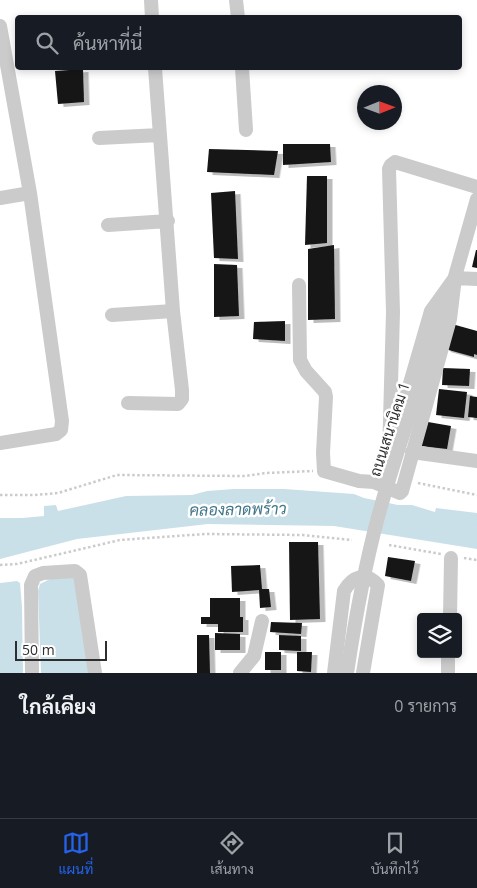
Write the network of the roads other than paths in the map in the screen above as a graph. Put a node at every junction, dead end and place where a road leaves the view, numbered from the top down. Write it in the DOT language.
graph roads {
  1 [pos="150,0"];
  2 [pos="236,0"];
  3 [pos="152,15"];
  4 [pos="238,15"];
  5 [pos="0,26"];
  6 [pos="156,70"];
  7 [pos="242,70"];
  8 [pos="246,130"];
  9 [pos="160,134"];
  10 [pos="99,138"];
  11 [pos="477,186"];
  12 [pos="30,193"];
  13 [pos="0,198"];
  14 [pos="477,198"];
  15 [pos="168,221"];
  16 [pos="108,225"];
  17 [pos="455,278"];
  18 [pos="477,278"];
  19 [pos="299,285"];
  20 [pos="173,311"];
  21 [pos="112,315"];
  22 [pos="128,403"];
  23 [pos="0,443"];
  24 [pos="412,452"];
  25 [pos="389,456"];
  26 [pos="477,461"];
  27 [pos="374,482"];
  28 [pos="452,556"];
  29 [pos="450,613"];
  30 [pos="262,621"];
  31 [pos="448,658"];
  32 [pos="32,673"];
  33 [pos="95,673"];
  34 [pos="240,673"];
  35 [pos="334,673"];
  36 [pos="347,673"];
  37 [pos="363,673"];
  38 [pos="448,673"];
  1 -- 3 [label="street"];
  2 -- 4 [label="street"];
  5 -- 12 [label="street"];
  6 -- 9 [label="street"];
  7 -- 8 [label="street"];
  9 -- 10 [label="street"];
  9 -- 15 [label="street"];
  11 -- 25 [label="street"];
  12 -- 13 [label="street"];
  12 -- 23 [label="street"];
  14 -- 17 [label="street, ถนนเสนานิคม 1"];
  15 -- 16 [label="street"];
  15 -- 20 [label="street"];
  17 -- 18 [label="street"];
  17 -- 24 [label="street"];
  17 -- 25 [label="street"];
  17 -- 36 [label="street, ถนนเสนานิคม 1, bridge"];
  19 -- 27 [label="street"];
  20 -- 21 [label="street"];
  20 -- 22 [label="street"];
  24 -- 26 [label="street"];
  24 -- 27 [label="street"];
  25 -- 27 [label="street"];
  28 -- 29 [label="street"];
  30 -- 34 [label="street"];
  31 -- 38 [label="street"];
  32 -- 33 [label="street"];
  35 -- 37 [label="street"];
}
